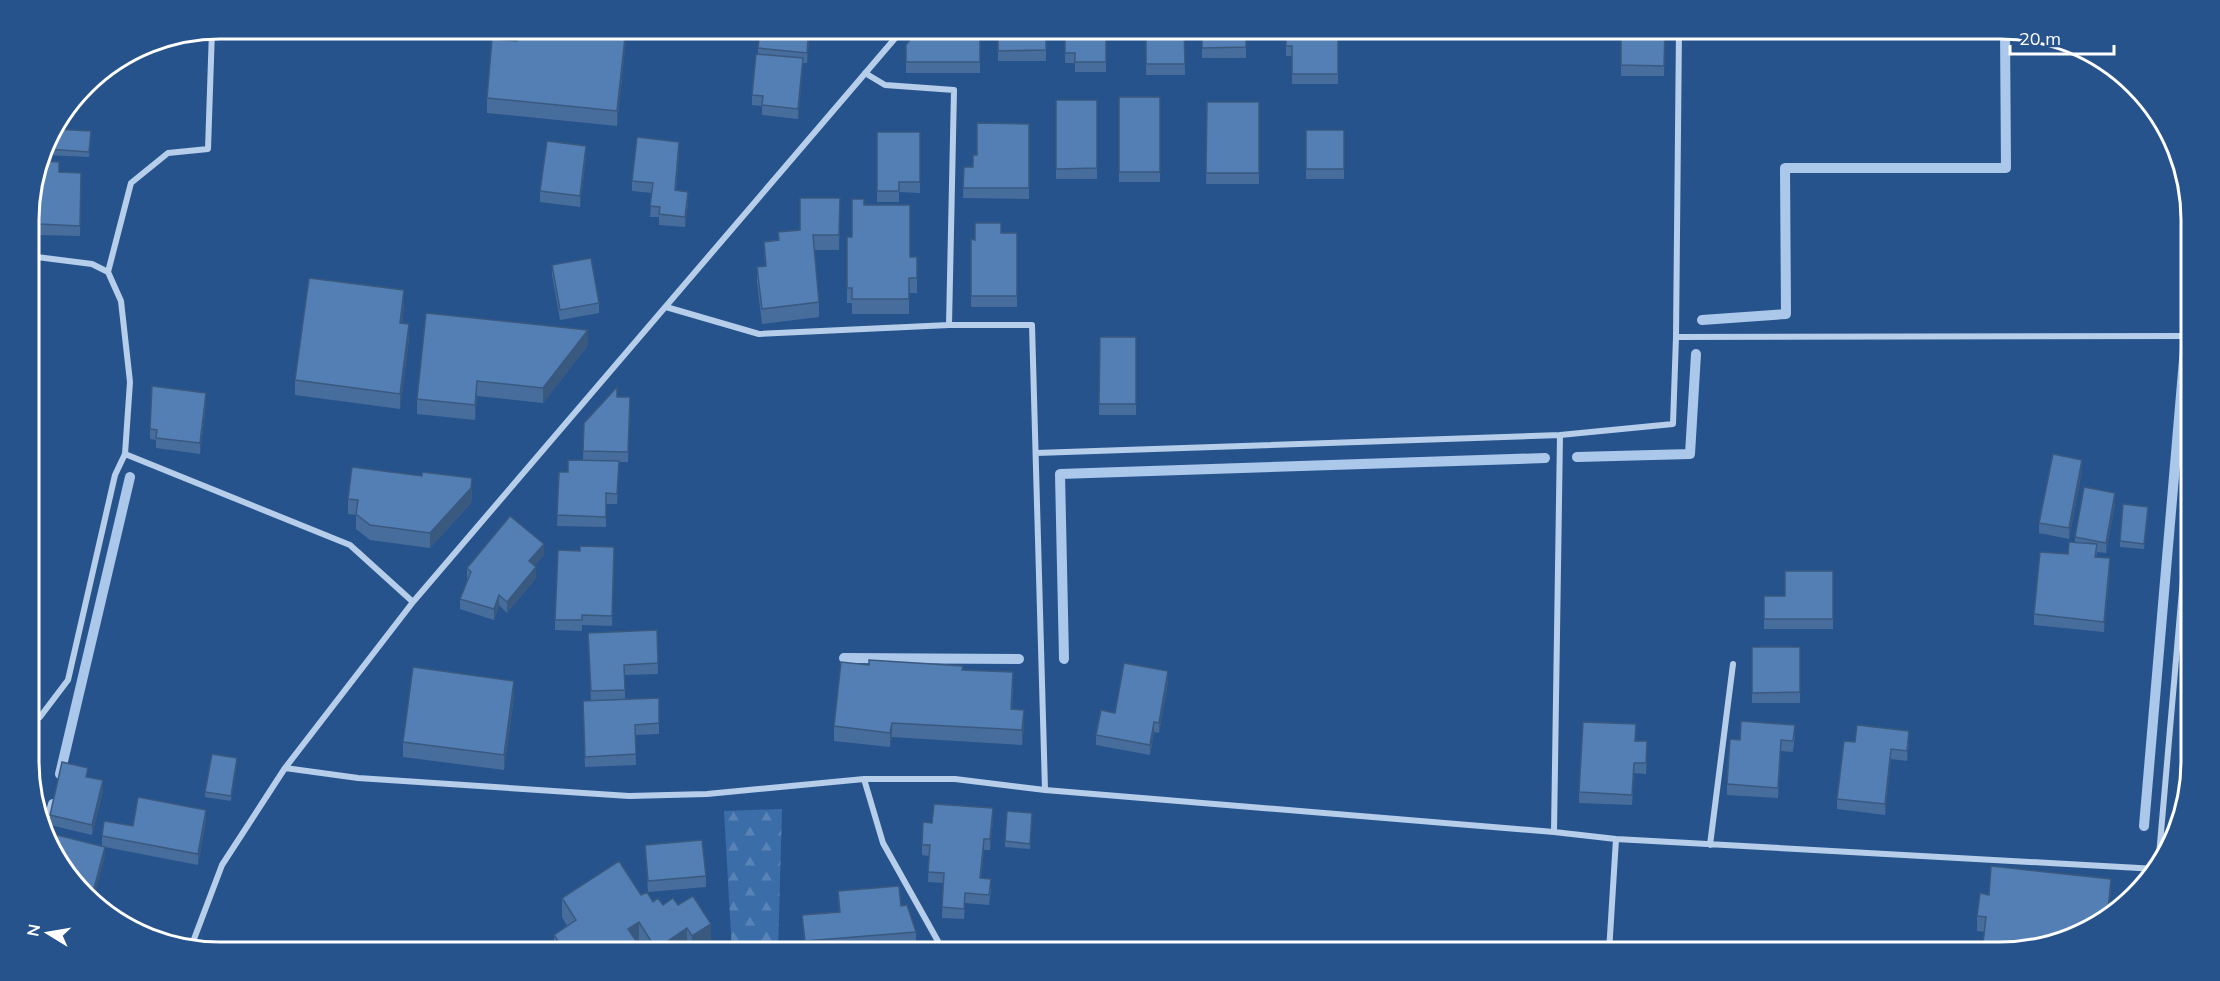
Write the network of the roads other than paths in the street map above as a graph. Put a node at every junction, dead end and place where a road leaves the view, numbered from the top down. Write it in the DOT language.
graph roads {
  1 [pos="212,39"];
  2 [pos="894,39"];
  3 [pos="1679,39"];
  4 [pos="865,73"];
  5 [pos="39,257"];
  6 [pos="108,272"];
  7 [pos="666,308"];
  8 [pos="949,325"];
  9 [pos="2181,336"];
  10 [pos="1676,337"];
  11 [pos="1560,435"];
  12 [pos="1036,453"];
  13 [pos="124,454"];
  14 [pos="413,602"];
  15 [pos="2181,602"];
  16 [pos="1732,664"];
  17 [pos="39,718"];
  18 [pos="285,768"];
  19 [pos="864,779"];
  20 [pos="1045,790"];
  21 [pos="1554,832"];
  22 [pos="1616,839"];
  23 [pos="1710,845"];
  24 [pos="2160,846"];
  25 [pos="2146,867"];
  26 [pos="194,940"];
  27 [pos="939,942"];
  28 [pos="1610,942"];
  1 -- 6 [label="street"];
  2 -- 4 [label="street"];
  3 -- 10 [label="street"];
  4 -- 7 [label="street"];
  4 -- 8 [label="street"];
  5 -- 6 [label="street"];
  6 -- 13 [label="street"];
  7 -- 8 [label="street"];
  7 -- 14 [label="street"];
  8 -- 12 [label="street"];
  9 -- 10 [label="street"];
  10 -- 11 [label="street"];
  11 -- 12 [label="street"];
  11 -- 21 [label="street"];
  12 -- 20 [label="street"];
  13 -- 14 [label="street"];
  13 -- 17 [label="street"];
  14 -- 18 [label="street"];
  15 -- 24 [label="street"];
  16 -- 23 [label="street"];
  18 -- 19 [label="street"];
  18 -- 26 [label="street"];
  19 -- 20 [label="street"];
  19 -- 27 [label="street"];
  20 -- 21 [label="street"];
  21 -- 22 [label="street"];
  22 -- 23 [label="street"];
  22 -- 28 [label="street"];
  23 -- 25 [label="street"];
}
